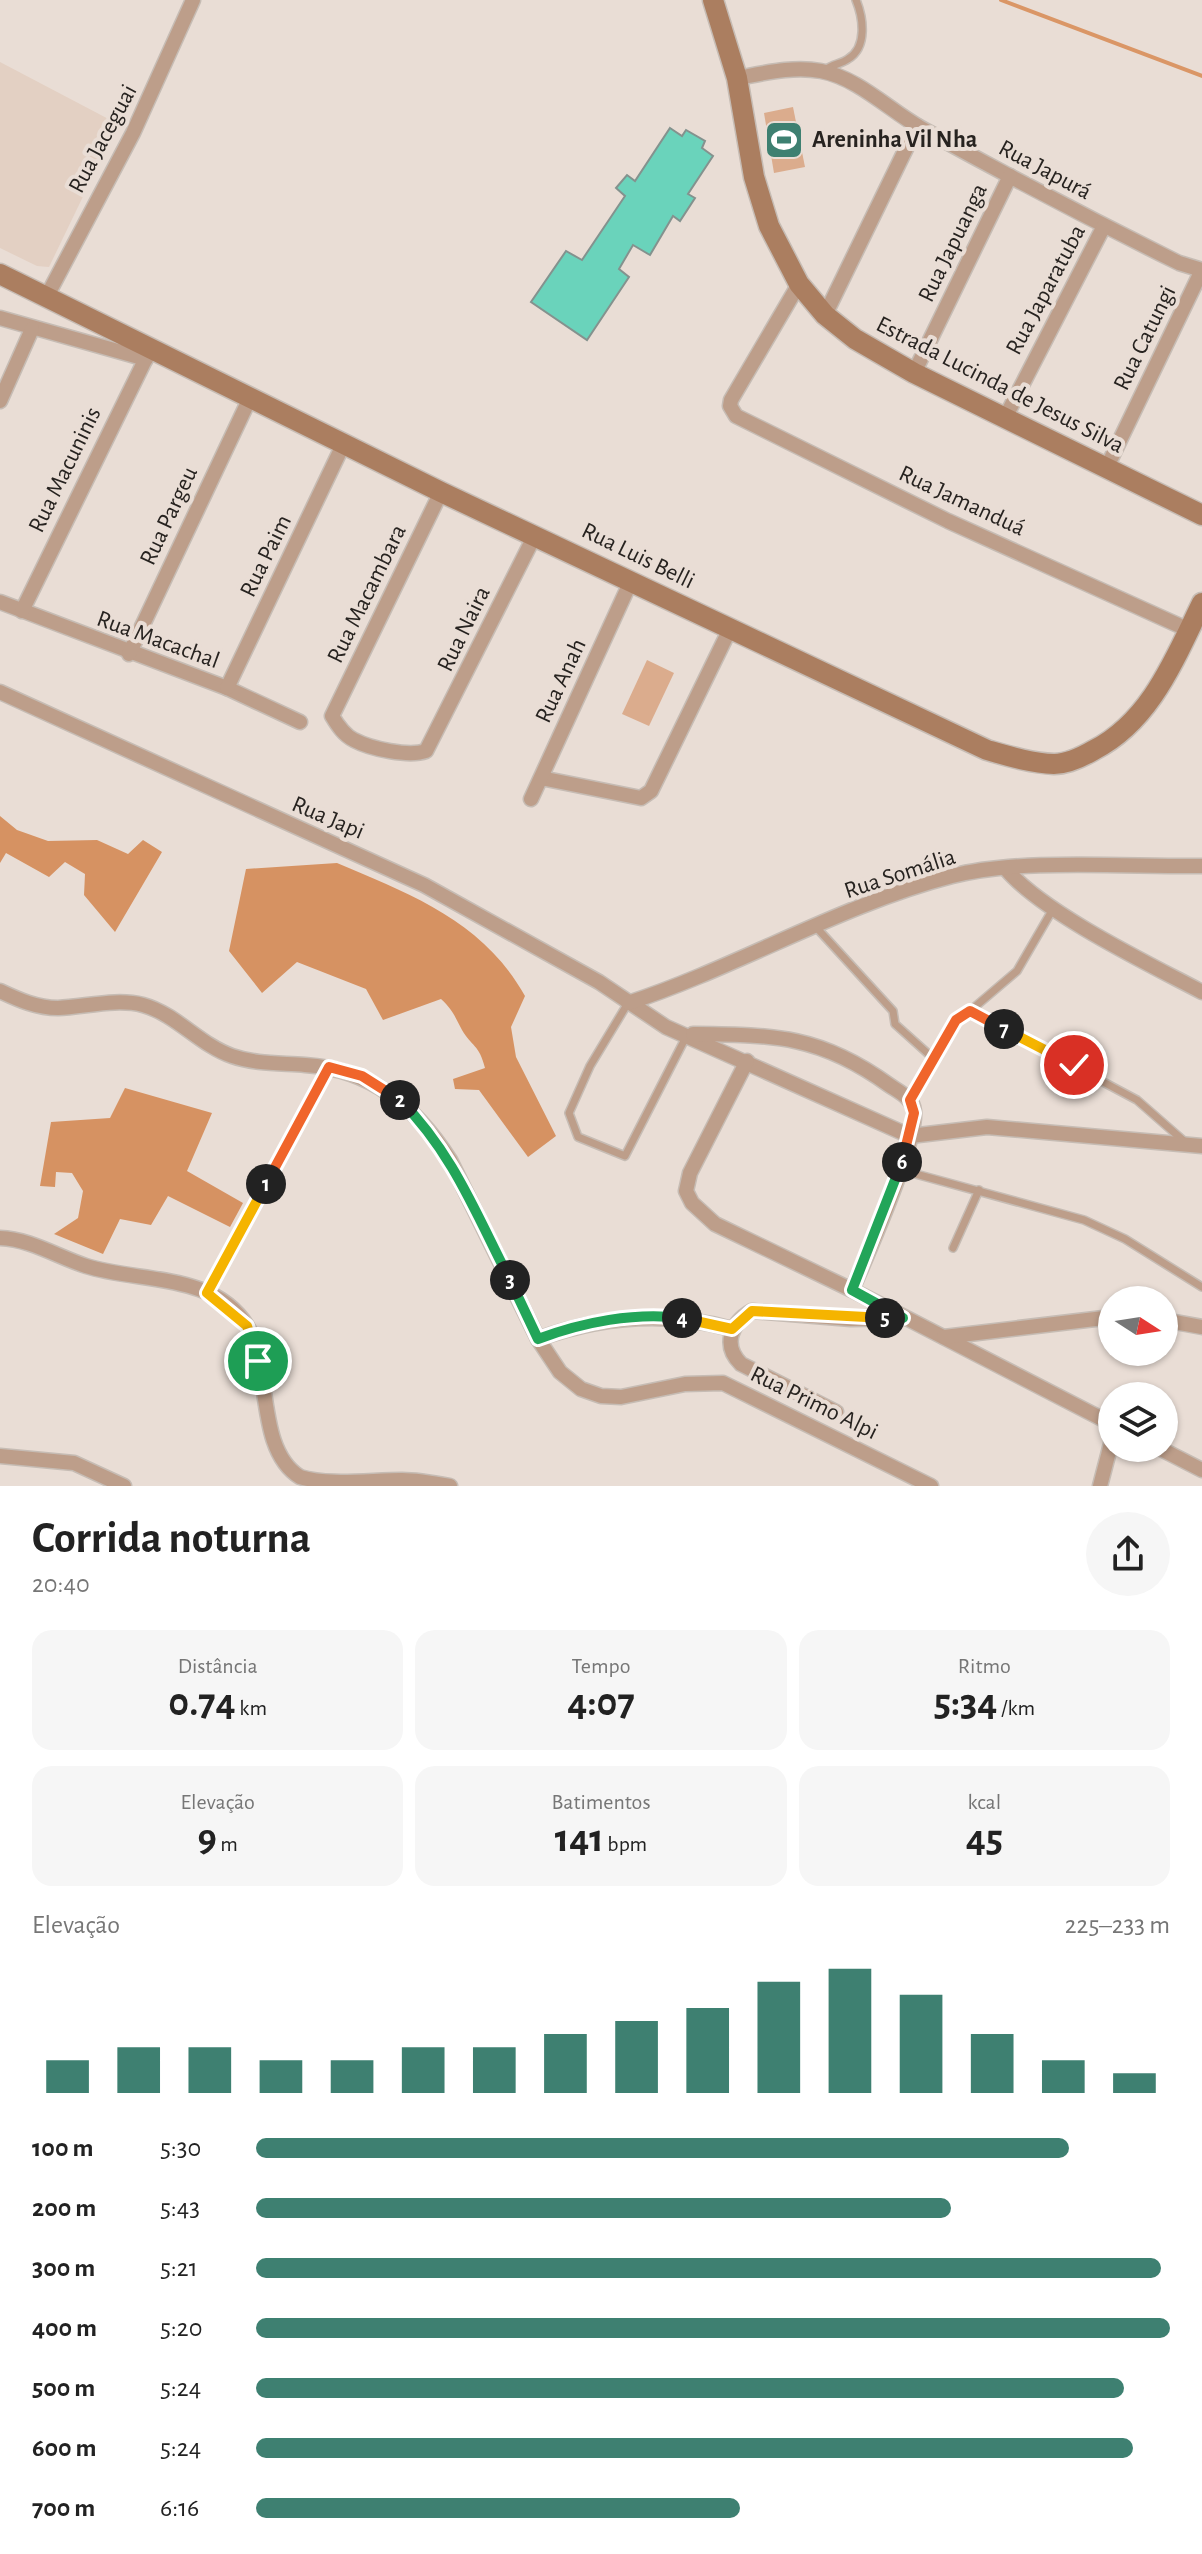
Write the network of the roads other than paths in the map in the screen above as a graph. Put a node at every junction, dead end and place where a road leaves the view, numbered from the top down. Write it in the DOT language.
graph roads {
  1 [pos="193,0"];
  2 [pos="713,0"];
  3 [pos="856,0"];
  4 [pos="824,71"];
  5 [pos="737,78"];
  6 [pos="917,126"];
  7 [pos="1010,176"];
  8 [pos="1104,226"];
  9 [pos="1202,270"];
  10 [pos="0,274"];
  11 [pos="799,284"];
  12 [pos="47,296"];
  13 [pos="825,315"];
  14 [pos="0,318"];
  15 [pos="32,329"];
  16 [pos="148,354"];
  17 [pos="914,373"];
  18 [pos="250,398"];
  19 [pos="0,401"];
  20 [pos="1005,418"];
  21 [pos="344,443"];
  22 [pos="1106,469"];
  23 [pos="441,492"];
  24 [pos="1201,511"];
  25 [pos="535,535"];
  26 [pos="631,581"];
  27 [pos="0,602"];
  28 [pos="1202,603"];
  29 [pos="22,611"];
  30 [pos="730,629"];
  31 [pos="1189,630"];
  32 [pos="129,654"];
  33 [pos="227,688"];
  34 [pos="0,692"];
  35 [pos="300,722"];
  36 [pos="433,742"];
  37 [pos="541,778"];
  38 [pos="531,799"];
  39 [pos="1202,866"];
  40 [pos="1006,869"];
  41 [pos="1054,907"];
  42 [pos="815,926"];
  43 [pos="0,991"];
  44 [pos="1202,992"];
  45 [pos="628,1003"];
  46 [pos="970,1011"];
  47 [pos="687,1034"];
  48 [pos="934,1059"];
  49 [pos="747,1061"];
  50 [pos="329,1067"];
  51 [pos="910,1100"];
  52 [pos="910,1136"];
  53 [pos="1194,1145"];
  54 [pos="899,1170"];
  55 [pos="979,1190"];
  56 [pos="0,1238"];
  57 [pos="953,1248"];
  58 [pos="1202,1287"];
  59 [pos="852,1290"];
  60 [pos="207,1293"];
  61 [pos="903,1318"];
  62 [pos="1098,1319"];
  63 [pos="1178,1323"];
  64 [pos="1202,1327"];
  65 [pos="732,1329"];
  66 [pos="944,1337"];
  67 [pos="538,1339"];
  68 [pos="836,1412"];
  69 [pos="1098,1417"];
  70 [pos="0,1456"];
  71 [pos="1178,1458"];
  72 [pos="1106,1462"];
  73 [pos="1202,1470"];
  74 [pos="124,1486"];
  75 [pos="450,1486"];
  76 [pos="931,1486"];
  77 [pos="1100,1486"];
  1 -- 12 [label="street, Rua Jaceguai"];
  2 -- 5 [label="street, Estrada Lucinda de Jesus Silva"];
  3 -- 4 [label="lane"];
  4 -- 5 [label="street, Rua Japurá"];
  4 -- 6 [label="street, Rua Japurá"];
  5 -- 11 [label="street, Estrada Lucinda de Jesus Silva"];
  6 -- 7 [label="street, Rua Japurá"];
  6 -- 13 [label="street"];
  7 -- 8 [label="street, Rua Japurá"];
  7 -- 17 [label="street, Rua Japuanga"];
  8 -- 9 [label="street, Rua Japurá"];
  8 -- 20 [label="street, Rua Japaratuba"];
  9 -- 22 [label="street, Rua Catungi"];
  10 -- 12 [label="street, Rua Luis Belli"];
  11 -- 13 [label="street, Estrada Lucinda de Jesus Silva"];
  11 -- 31 [label="street, Rua Jamanduá"];
  12 -- 16 [label="street, Rua Luis Belli"];
  13 -- 17 [label="street, Estrada Lucinda de Jesus Silva"];
  14 -- 15 [label="street"];
  15 -- 16 [label="street"];
  15 -- 19 [label="street"];
  16 -- 18 [label="street, Rua Luis Belli"];
  16 -- 29 [label="street, Rua Macuninis"];
  17 -- 20 [label="street, Estrada Lucinda de Jesus Silva"];
  18 -- 21 [label="street, Rua Luis Belli"];
  18 -- 32 [label="street, Rua Pargeu"];
  20 -- 22 [label="street, Estrada Lucinda de Jesus Silva"];
  21 -- 23 [label="street, Rua Luis Belli"];
  21 -- 33 [label="street, Rua Paim"];
  22 -- 24 [label="street, Estrada Lucinda de Jesus Silva"];
  23 -- 25 [label="street, Rua Luis Belli"];
  23 -- 36 [label="street, Rua Macambara"];
  25 -- 26 [label="street, Rua Luis Belli"];
  25 -- 36 [label="street, Rua Naira"];
  26 -- 30 [label="street, Rua Luis Belli"];
  26 -- 37 [label="street, Rua Anah"];
  27 -- 29 [label="street, Rua Macachal"];
  28 -- 31 [label="street, Rua Luis Belli"];
  29 -- 32 [label="street, Rua Macachal"];
  30 -- 31 [label="street, Rua Luis Belli"];
  30 -- 37 [label="street"];
  32 -- 33 [label="street, Rua Macachal"];
  33 -- 35 [label="street, Rua Macachal"];
  34 -- 45 [label="street, Rua Japi"];
  37 -- 38 [label="street, Rua Anah"];
  39 -- 40 [label="street, Rua Somália"];
  40 -- 41 [label="street"];
  40 -- 42 [label="street, Rua Somália"];
  41 -- 44 [label="street"];
  41 -- 46 [label="lane"];
  42 -- 45 [label="street, Rua Somália"];
  42 -- 48 [label="lane"];
  43 -- 50 [label="street, Rua Primo Alpi"];
  45 -- 47 [label="street, Rua Japi"];
  45 -- 47 [label="lane"];
  46 -- 48 [label="lane"];
  46 -- 53 [label="lane"];
  47 -- 49 [label="street, Rua Japi"];
  47 -- 51 [label="street"];
  48 -- 51 [label="lane"];
  49 -- 52 [label="street, Rua Japi"];
  49 -- 59 [label="street"];
  50 -- 60 [label="lane"];
  50 -- 67 [label="street, Rua Primo Alpi"];
  51 -- 52 [label="street"];
  52 -- 53 [label="street"];
  52 -- 54 [label="street"];
  54 -- 55 [label="lane"];
  54 -- 59 [label="street"];
  55 -- 57 [label="lane"];
  55 -- 58 [label="lane"];
  56 -- 60 [label="street"];
  59 -- 61 [label="street"];
  60 -- 75 [label="street"];
  61 -- 65 [label="street"];
  61 -- 66 [label="street"];
  62 -- 66 [label="street"];
  63 -- 64 [label="street"];
  65 -- 67 [label="street"];
  65 -- 68 [label="street"];
  66 -- 69 [label="street"];
  67 -- 76 [label="street, Rua Primo Alpi"];
  70 -- 74 [label="street"];
  71 -- 73 [label="street"];
  72 -- 77 [label="street"];
}
